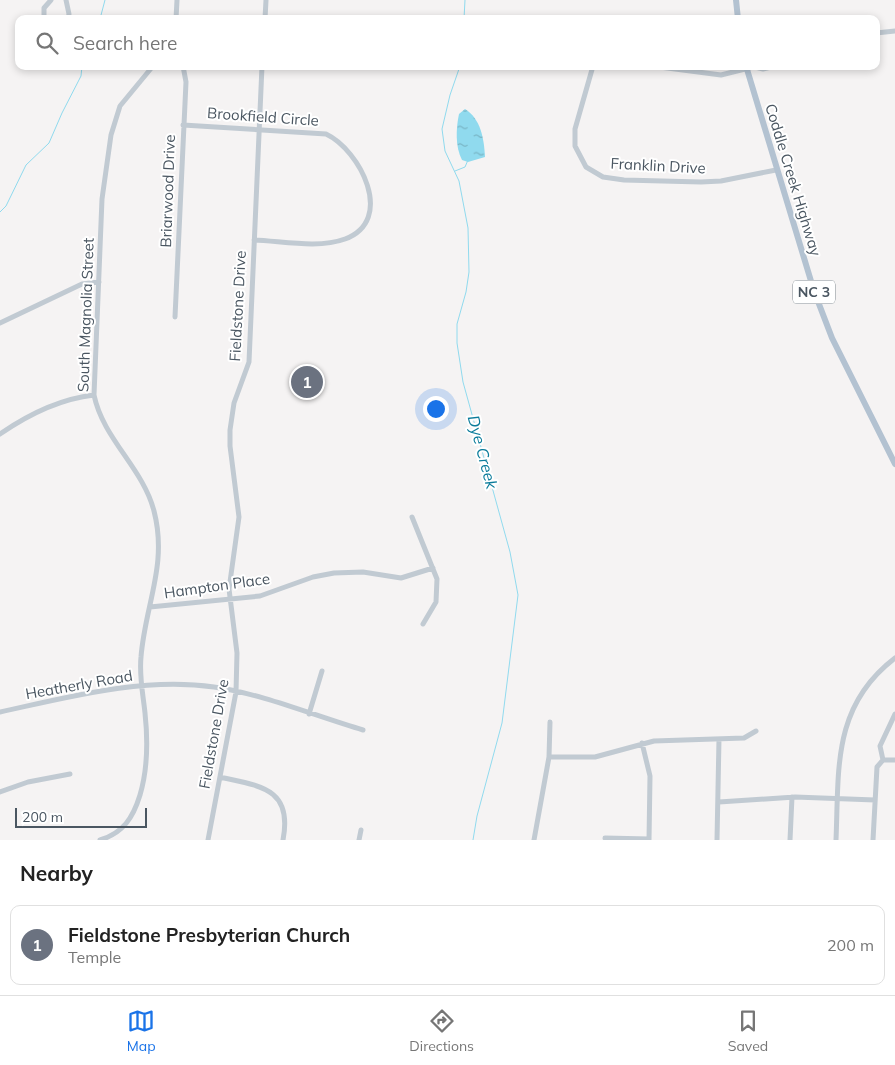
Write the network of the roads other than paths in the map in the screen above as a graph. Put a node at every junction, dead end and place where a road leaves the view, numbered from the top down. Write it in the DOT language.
graph roads {
  1 [pos="51,0"];
  2 [pos="66,0"];
  3 [pos="178,0"];
  4 [pos="266,0"];
  5 [pos="736,0"];
  6 [pos="44,15"];
  7 [pos="69,15"];
  8 [pos="176,15"];
  9 [pos="265,15"];
  10 [pos="738,15"];
  11 [pos="895,31"];
  12 [pos="880,32"];
  13 [pos="150,70"];
  14 [pos="184,70"];
  15 [pos="262,70"];
  16 [pos="592,70"];
  17 [pos="683,70"];
  18 [pos="739,70"];
  19 [pos="747,70"];
  20 [pos="184,125"];
  21 [pos="259,128"];
  22 [pos="776,170"];
  23 [pos="254,240"];
  24 [pos="99,282"];
  25 [pos="175,317"];
  26 [pos="0,323"];
  27 [pos="94,395"];
  28 [pos="0,434"];
  29 [pos="895,464"];
  30 [pos="412,517"];
  31 [pos="433,568"];
  32 [pos="230,599"];
  33 [pos="150,608"];
  34 [pos="423,624"];
  35 [pos="895,658"];
  36 [pos="322,671"];
  37 [pos="140,686"];
  38 [pos="236,692"];
  39 [pos="0,712"];
  40 [pos="309,714"];
  41 [pos="895,714"];
  42 [pos="550,722"];
  43 [pos="363,730"];
  44 [pos="756,732"];
  45 [pos="718,739"];
  46 [pos="642,743"];
  47 [pos="548,757"];
  48 [pos="883,760"];
  49 [pos="895,760"];
  50 [pos="70,774"];
  51 [pos="220,777"];
  52 [pos="0,792"];
  53 [pos="792,797"];
  54 [pos="838,798"];
  55 [pos="875,800"];
  56 [pos="718,802"];
  57 [pos="361,830"];
  58 [pos="605,838"];
  59 [pos="649,839"];
  60 [pos="100,840"];
  61 [pos="208,840"];
  62 [pos="283,840"];
  63 [pos="359,840"];
  64 [pos="534,840"];
  65 [pos="717,840"];
  66 [pos="790,840"];
  67 [pos="836,840"];
  68 [pos="874,840"];
  1 -- 6 [label="street"];
  2 -- 7 [label="street"];
  3 -- 8 [label="street"];
  4 -- 9 [label="street"];
  5 -- 10 [label="main road"];
  11 -- 12 [label="street"];
  13 -- 24 [label="street, South Magnolia Street"];
  14 -- 20 [label="street, Briarwood Drive"];
  15 -- 21 [label="street, Fieldstone Drive"];
  16 -- 22 [label="street, Franklin Drive"];
  17 -- 18 [label="street"];
  19 -- 22 [label="main road, Coddle Creek Highway / NC 3"];
  20 -- 21 [label="street, Brookfield Circle"];
  20 -- 25 [label="street, Briarwood Drive"];
  21 -- 23 [label="street, Fieldstone Drive"];
  21 -- 23 [label="street, Brookfield Circle"];
  22 -- 29 [label="main road, Coddle Creek Highway / NC 3"];
  23 -- 32 [label="street, Fieldstone Drive"];
  24 -- 26 [label="street"];
  24 -- 27 [label="street, South Magnolia Street"];
  27 -- 28 [label="street"];
  27 -- 33 [label="street, South Magnolia Street"];
  30 -- 31 [label="street"];
  31 -- 32 [label="street, Hampton Place"];
  31 -- 34 [label="street"];
  32 -- 33 [label="street, Hampton Place"];
  32 -- 38 [label="street, Fieldstone Drive"];
  33 -- 37 [label="street, South Magnolia Street"];
  35 -- 54 [label="street"];
  36 -- 40 [label="street"];
  37 -- 38 [label="street, Heatherly Road"];
  37 -- 39 [label="street, Heatherly Road"];
  37 -- 60 [label="street, South Magnolia Street"];
  38 -- 40 [label="street, Heatherly Road"];
  38 -- 51 [label="street, Fieldstone Drive"];
  40 -- 43 [label="street, Heatherly Road"];
  41 -- 48 [label="street"];
  42 -- 47 [label="street"];
  44 -- 45 [label="street"];
  45 -- 46 [label="street"];
  45 -- 56 [label="street"];
  46 -- 47 [label="street"];
  46 -- 59 [label="street"];
  47 -- 64 [label="street"];
  48 -- 49 [label="street"];
  48 -- 55 [label="street"];
  50 -- 52 [label="street"];
  51 -- 61 [label="street, Fieldstone Drive"];
  51 -- 62 [label="street"];
  53 -- 54 [label="street"];
  53 -- 56 [label="street"];
  53 -- 66 [label="street"];
  54 -- 55 [label="street"];
  54 -- 67 [label="street"];
  55 -- 68 [label="street"];
  56 -- 65 [label="street"];
  57 -- 63 [label="street"];
  58 -- 59 [label="street"];
}
